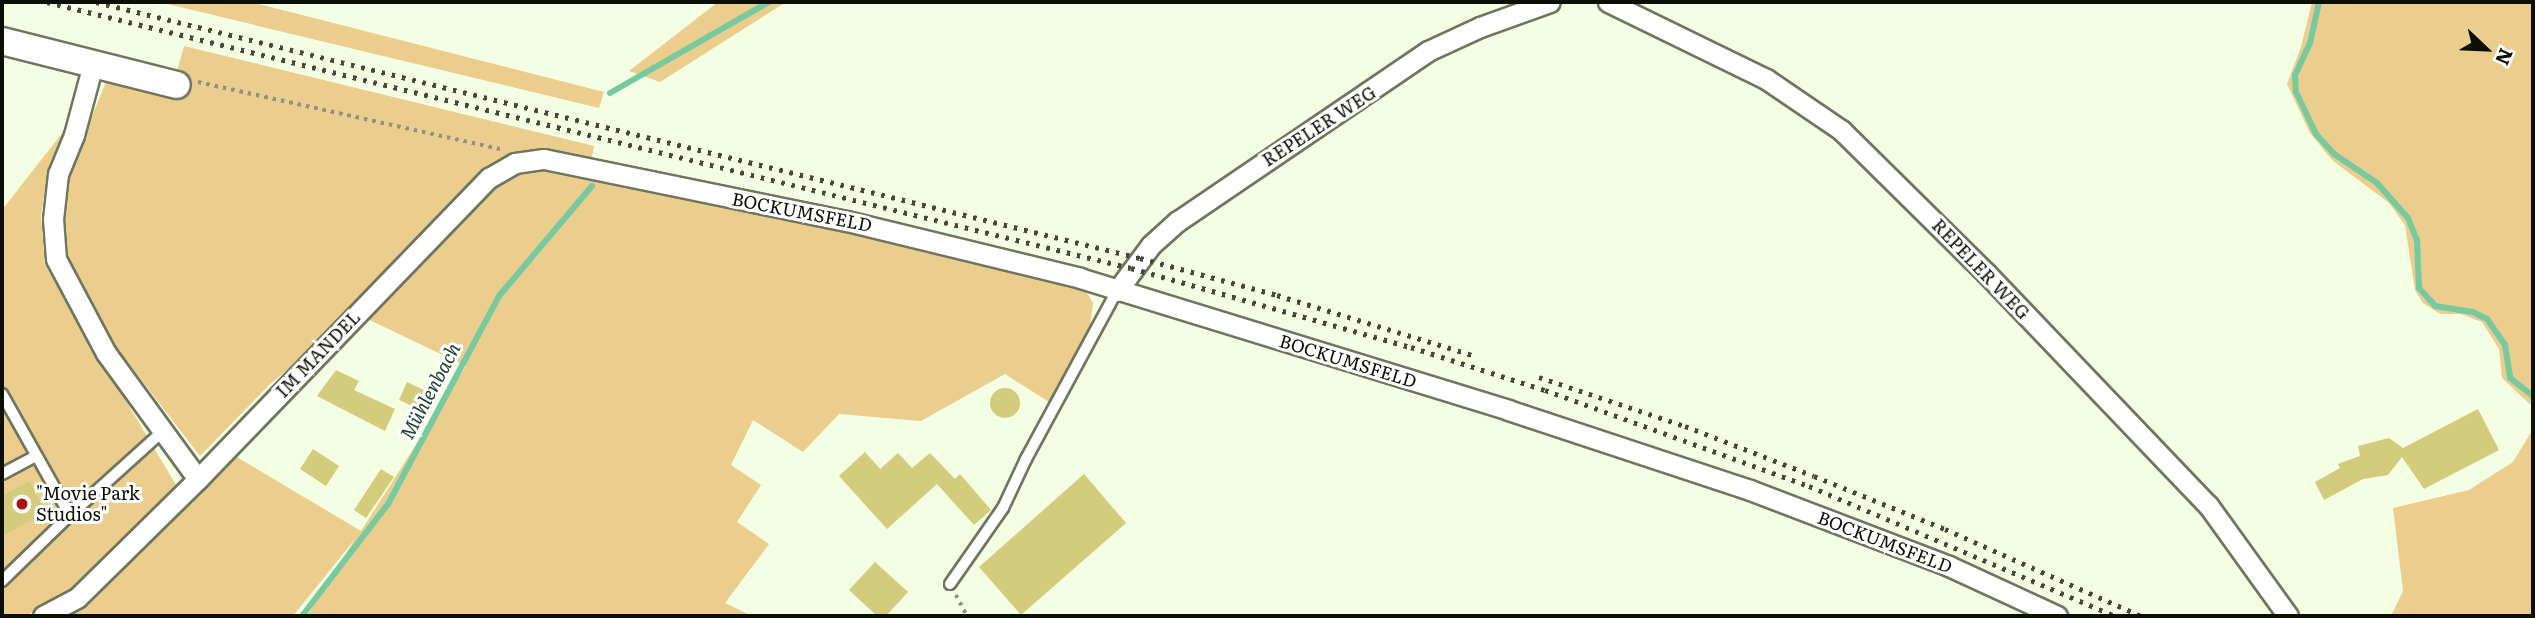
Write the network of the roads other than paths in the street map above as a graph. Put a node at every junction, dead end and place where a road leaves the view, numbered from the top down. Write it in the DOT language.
graph roads {
  1 [pos="1550,2"];
  2 [pos="1608,2"];
  3 [pos="2,41"];
  4 [pos="93,64"];
  5 [pos="177,85"];
  6 [pos="618,176"];
  7 [pos="1117,291"];
  8 [pos="2,394"];
  9 [pos="163,431"];
  10 [pos="36,456"];
  11 [pos="2,474"];
  12 [pos="198,479"];
  13 [pos="70,515"];
  14 [pos="2,581"];
  15 [pos="950,584"];
  16 [pos="43,616"];
  17 [pos="2057,616"];
  18 [pos="2288,616"];
  1 -- 7 [label="street, REPELER WEG"];
  2 -- 18 [label="street, REPELER WEG"];
  3 -- 4 [label="street"];
  4 -- 5 [label="street"];
  4 -- 9 [label="street"];
  6 -- 7 [label="street, BOCKUMSFELD"];
  6 -- 12 [label="street, IM MANDEL"];
  7 -- 15 [label="lane"];
  7 -- 17 [label="street, BOCKUMSFELD"];
  8 -- 10 [label="lane"];
  9 -- 12 [label="street"];
  9 -- 13 [label="lane"];
  10 -- 11 [label="lane"];
  10 -- 13 [label="lane"];
  12 -- 16 [label="street, IM MANDEL"];
  13 -- 14 [label="lane"];
}
